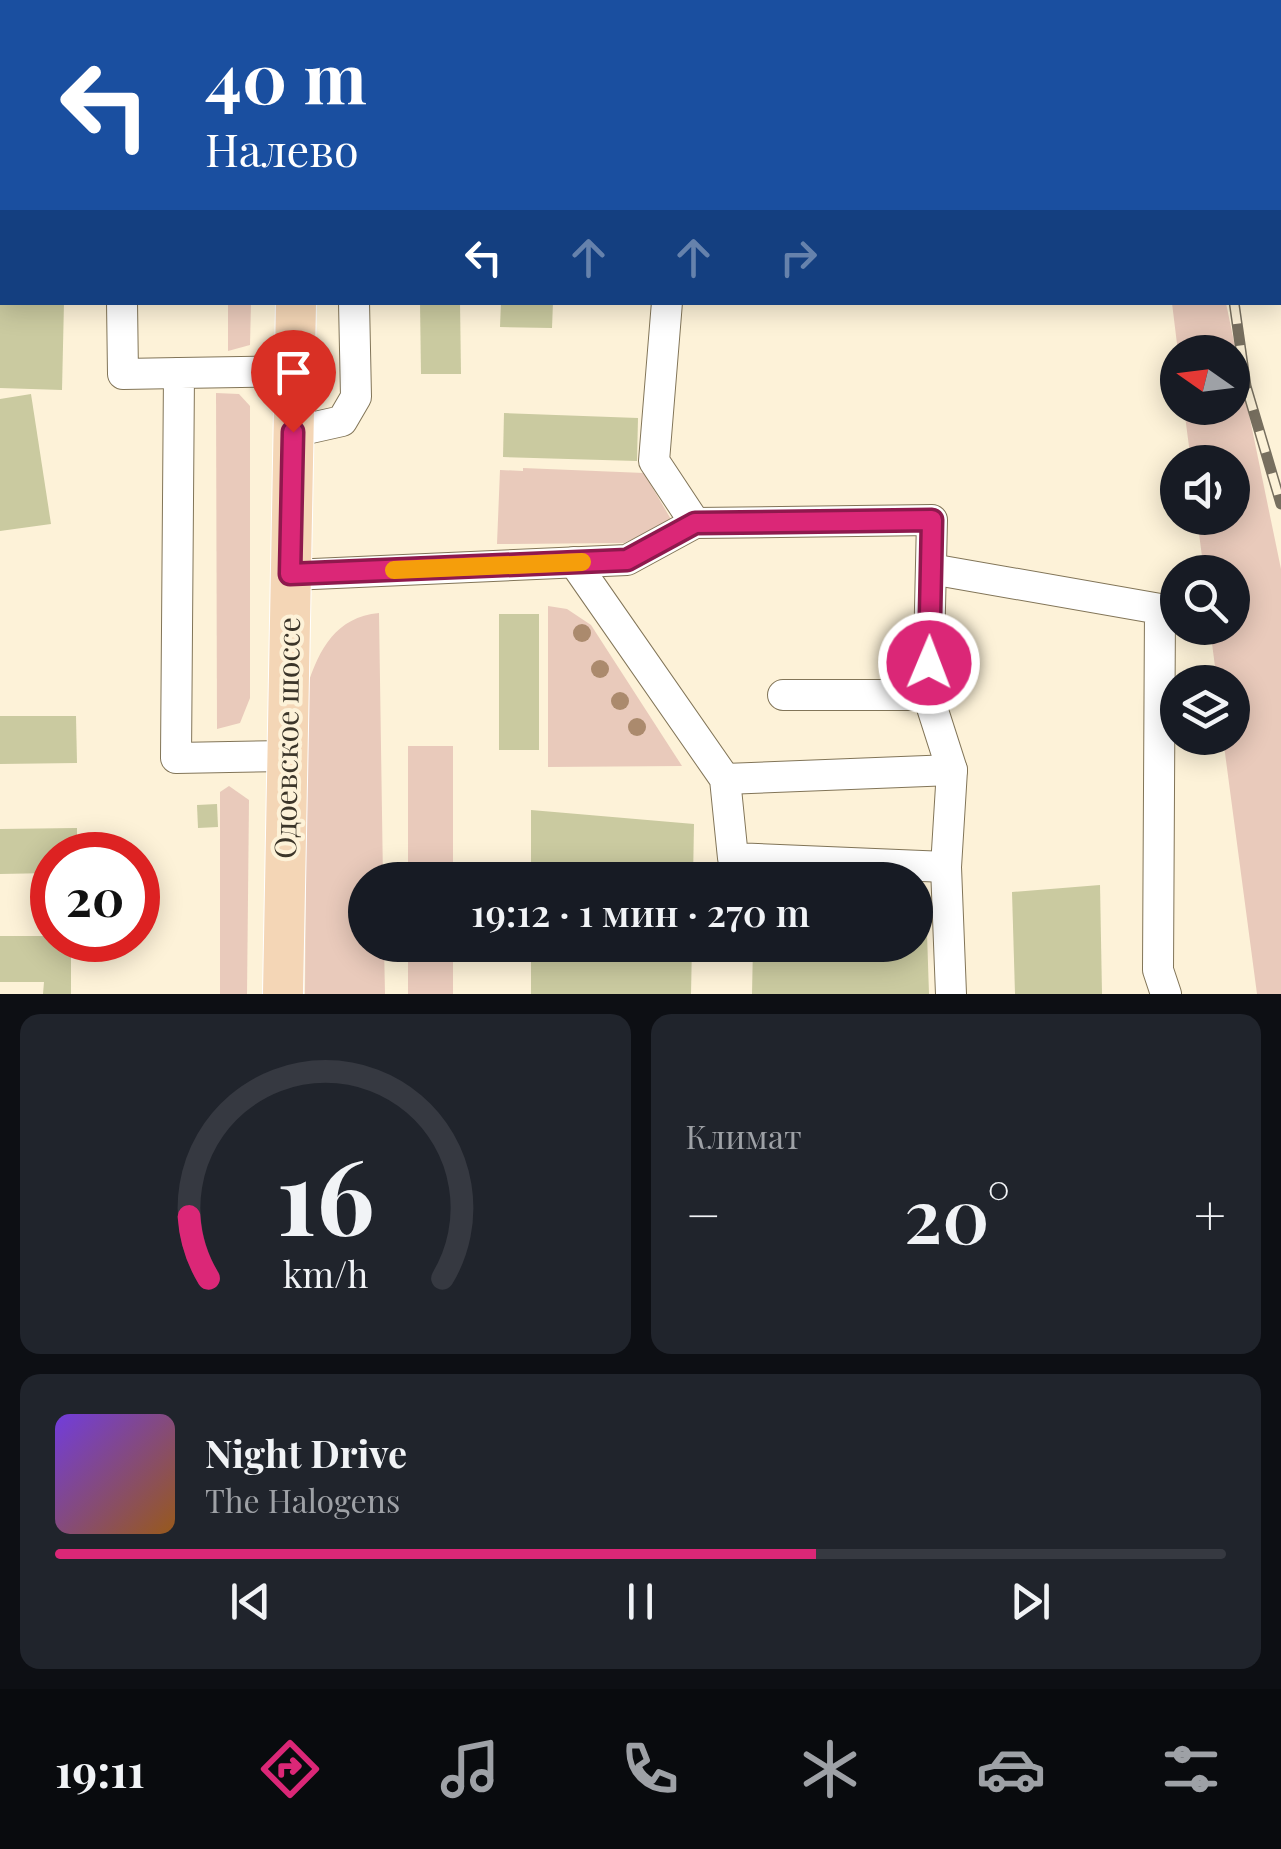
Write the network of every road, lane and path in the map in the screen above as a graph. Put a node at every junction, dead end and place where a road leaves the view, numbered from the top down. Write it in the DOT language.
graph roads {
  1 [pos="122,305"];
  2 [pos="296,305"];
  3 [pos="354,305"];
  4 [pos="667,305"];
  5 [pos="179,372"];
  6 [pos="294,372"];
  7 [pos="293,432"];
  8 [pos="695,523"];
  9 [pos="574,562"];
  10 [pos="931,569"];
  11 [pos="290,574"];
  12 [pos="783,694"];
  13 [pos="928,695"];
  14 [pos="287,756"];
  15 [pos="952,770"];
  16 [pos="725,779"];
  17 [pos="946,867"];
  18 [pos="283,994"];
  19 [pos="951,994"];
  20 [pos="1166,994"];
  1 -- 5 [label="lane"];
  2 -- 6 [label="main road, Одоевское шоссе"];
  3 -- 7 [label="lane"];
  4 -- 8 [label="lane"];
  5 -- 6 [label="lane"];
  5 -- 14 [label="lane"];
  6 -- 7 [label="main road, Одоевское шоссе"];
  7 -- 11 [label="main road, Одоевское шоссе"];
  8 -- 9 [label="lane"];
  8 -- 10 [label="lane"];
  9 -- 11 [label="lane"];
  9 -- 16 [label="lane"];
  10 -- 13 [label="lane"];
  10 -- 20 [label="lane"];
  11 -- 14 [label="main road, Одоевское шоссе"];
  12 -- 13 [label="lane"];
  13 -- 15 [label="lane"];
  14 -- 18 [label="main road, Одоевское шоссе"];
  15 -- 16 [label="lane"];
  15 -- 17 [label="lane"];
  16 -- 17 [label="lane"];
  17 -- 19 [label="lane"];
}
